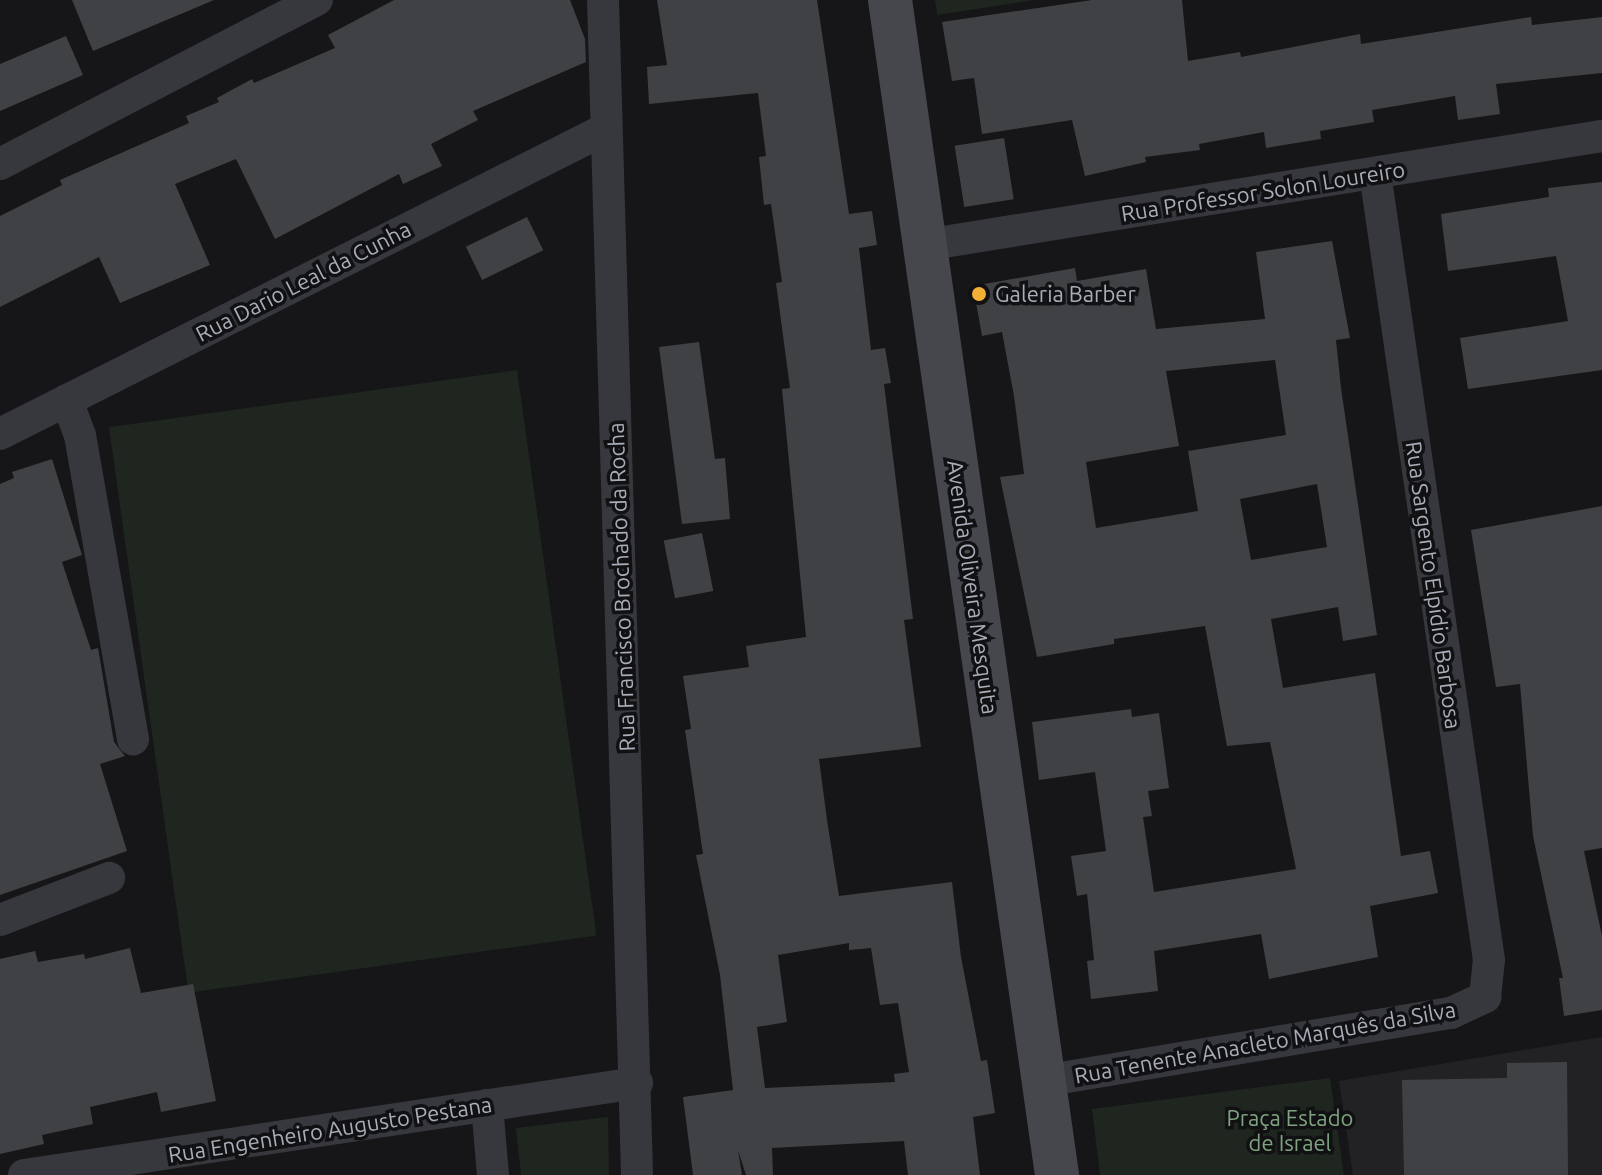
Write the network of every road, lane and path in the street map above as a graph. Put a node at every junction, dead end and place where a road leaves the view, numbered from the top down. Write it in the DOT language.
graph roads {
  1 [pos="317,0"];
  2 [pos="603,0"];
  3 [pos="890,0"];
  4 [pos="606,129"];
  5 [pos="1602,136"];
  6 [pos="0,164"];
  7 [pos="1375,173"];
  8 [pos="925,245"];
  9 [pos="67,400"];
  10 [pos="0,434"];
  11 [pos="133,739"];
  12 [pos="109,878"];
  13 [pos="0,920"];
  14 [pos="1485,997"];
  15 [pos="1043,1081"];
  16 [pos="637,1083"];
  17 [pos="487,1105"];
  18 [pos="78,1171"];
  19 [pos="24,1175"];
  20 [pos="493,1175"];
  21 [pos="637,1175"];
  22 [pos="1057,1175"];
  1 -- 6 [label="street"];
  2 -- 4 [label="street, Rua Francisco Brochado da Rocha"];
  3 -- 8 [label="street, Avenida Oliveira Mesquita"];
  4 -- 9 [label="street, Rua Dario Leal da Cunha"];
  4 -- 16 [label="street, Rua Francisco Brochado da Rocha"];
  5 -- 7 [label="street, Rua Professor Solon Loureiro"];
  7 -- 8 [label="street, Rua Professor Solon Loureiro"];
  7 -- 14 [label="street, Rua Sargento Elpídio Barbosa"];
  8 -- 15 [label="street, Avenida Oliveira Mesquita"];
  9 -- 10 [label="street, Rua Dario Leal da Cunha"];
  9 -- 11 [label="street"];
  12 -- 13 [label="street"];
  14 -- 15 [label="street, Rua Tenente Anacleto Marquês da Silva"];
  15 -- 22 [label="street, Avenida Oliveira Mesquita"];
  16 -- 17 [label="street, Rua Engenheiro Augusto Pestana"];
  16 -- 21 [label="street, Rua Francisco Brochado da Rocha"];
  17 -- 18 [label="street, Rua Engenheiro Augusto Pestana"];
  17 -- 20 [label="street"];
  18 -- 19 [label="street, Rua Engenheiro Augusto Pestana"];
}
